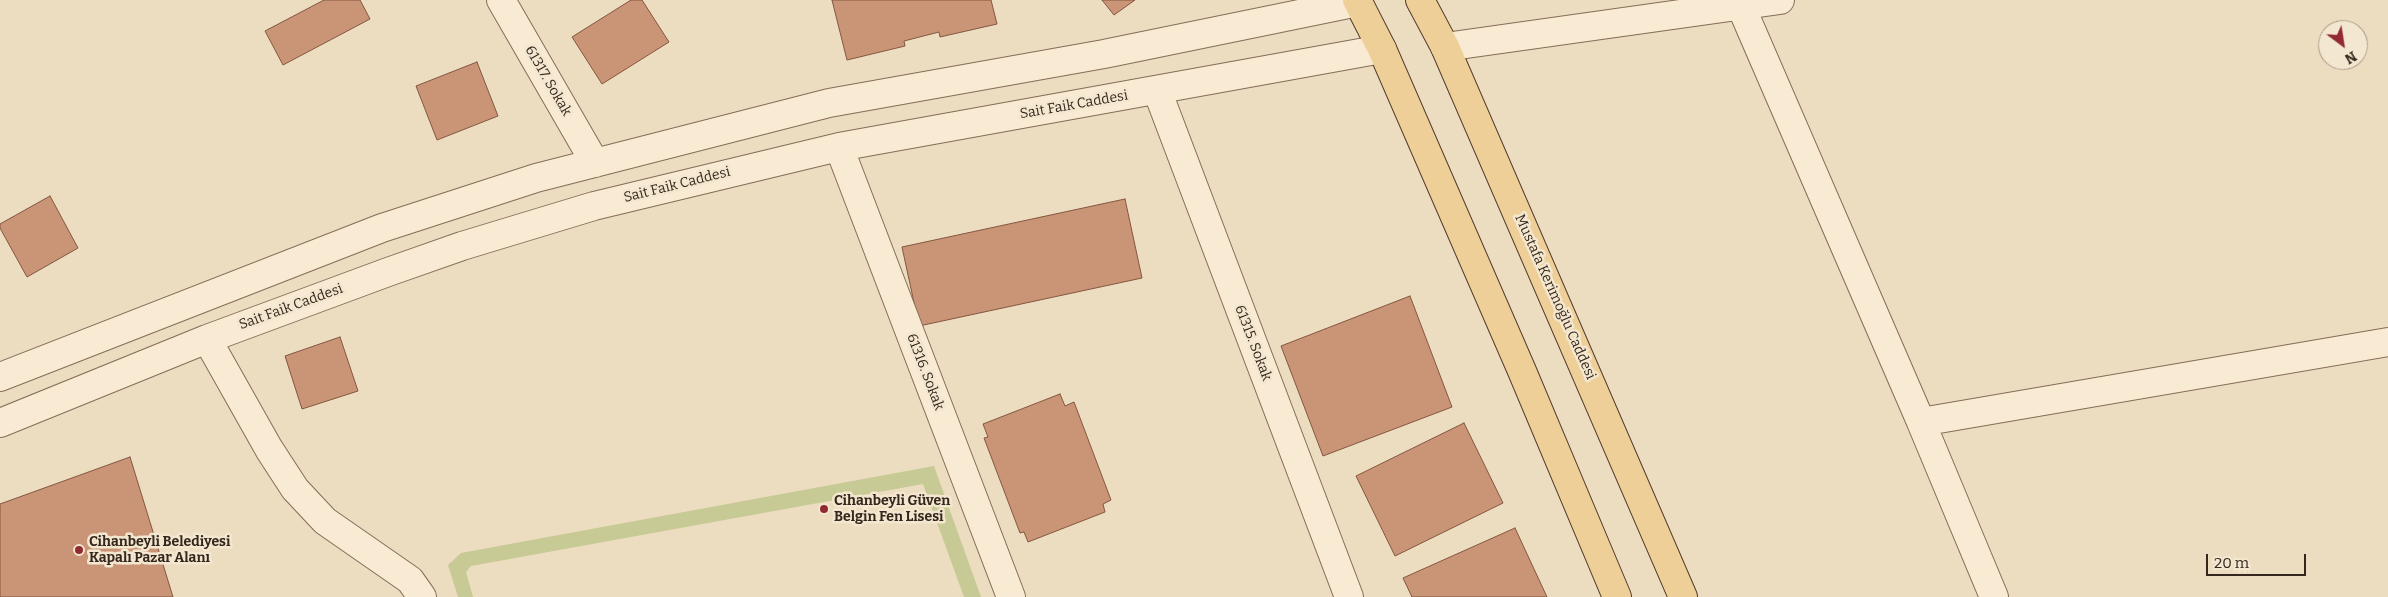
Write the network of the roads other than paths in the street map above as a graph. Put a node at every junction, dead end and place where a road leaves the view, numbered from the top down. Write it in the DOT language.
graph roads {
  1 [pos="501,0"];
  2 [pos="1420,0"];
  3 [pos="1780,0"];
  4 [pos="1357,1"];
  5 [pos="1740,4"];
  6 [pos="1445,47"];
  7 [pos="1382,49"];
  8 [pos="1157,90"];
  9 [pos="840,147"];
  10 [pos="595,163"];
  11 [pos="207,339"];
  12 [pos="2388,342"];
  13 [pos="0,377"];
  14 [pos="1921,422"];
  15 [pos="0,423"];
  16 [pos="422,597"];
  17 [pos="1011,597"];
  18 [pos="1349,597"];
  19 [pos="1617,597"];
  20 [pos="1683,597"];
  21 [pos="1994,597"];
  1 -- 10 [label="street, 61317. Sokak"];
  2 -- 6 [label="main road, Mustafa Kerimoğlu Caddesi"];
  3 -- 5 [label="street"];
  4 -- 7 [label="main road"];
  4 -- 10 [label="street"];
  5 -- 6 [label="street"];
  5 -- 14 [label="street"];
  6 -- 20 [label="main road, Mustafa Kerimoğlu Caddesi"];
  7 -- 8 [label="street, Sait Faik Caddesi"];
  7 -- 19 [label="main road"];
  8 -- 9 [label="street, Sait Faik Caddesi"];
  8 -- 18 [label="street, 61315. Sokak"];
  9 -- 11 [label="street, Sait Faik Caddesi"];
  9 -- 17 [label="street, 61316. Sokak"];
  10 -- 13 [label="street"];
  11 -- 15 [label="street, Sait Faik Caddesi"];
  11 -- 16 [label="street"];
  12 -- 14 [label="street"];
  14 -- 21 [label="street"];
}
